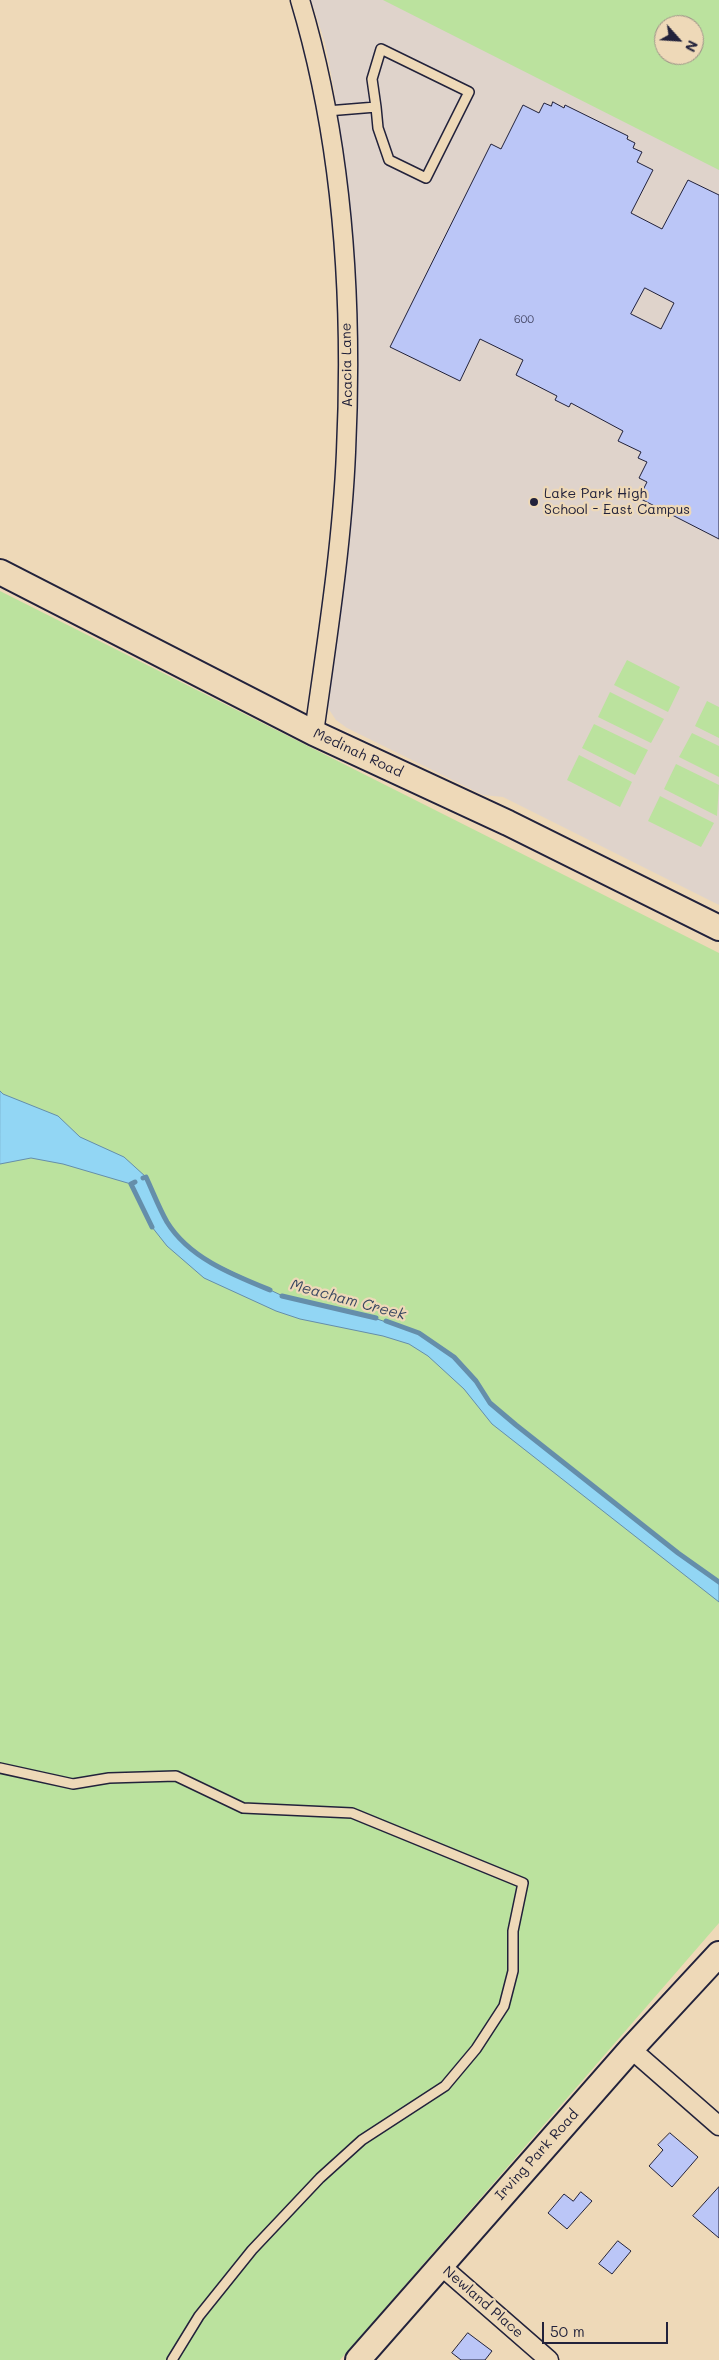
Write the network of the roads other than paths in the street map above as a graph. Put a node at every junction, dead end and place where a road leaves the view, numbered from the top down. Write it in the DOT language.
graph roads {
  1 [pos="300,0"];
  2 [pos="376,107"];
  3 [pos="327,111"];
  4 [pos="0,572"];
  5 [pos="314,733"];
  6 [pos="719,928"];
  7 [pos="0,1768"];
  8 [pos="719,1954"];
  9 [pos="631,2049"];
  10 [pos="719,2126"];
  11 [pos="440,2265"];
  12 [pos="172,2360"];
  13 [pos="358,2360"];
  14 [pos="549,2360"];
  1 -- 3 [label="street, Acacia Lane"];
  2 -- 2 [label="lane"];
  2 -- 3 [label="lane"];
  3 -- 5 [label="street, Acacia Lane"];
  4 -- 5 [label="main road, Medinah Road"];
  5 -- 6 [label="main road, Medinah Road"];
  7 -- 12 [label="lane"];
  8 -- 9 [label="main road, Irving Park Road"];
  9 -- 10 [label="street"];
  9 -- 11 [label="main road, Irving Park Road"];
  11 -- 13 [label="main road, Irving Park Road"];
  11 -- 14 [label="street, Newland Place"];
}
